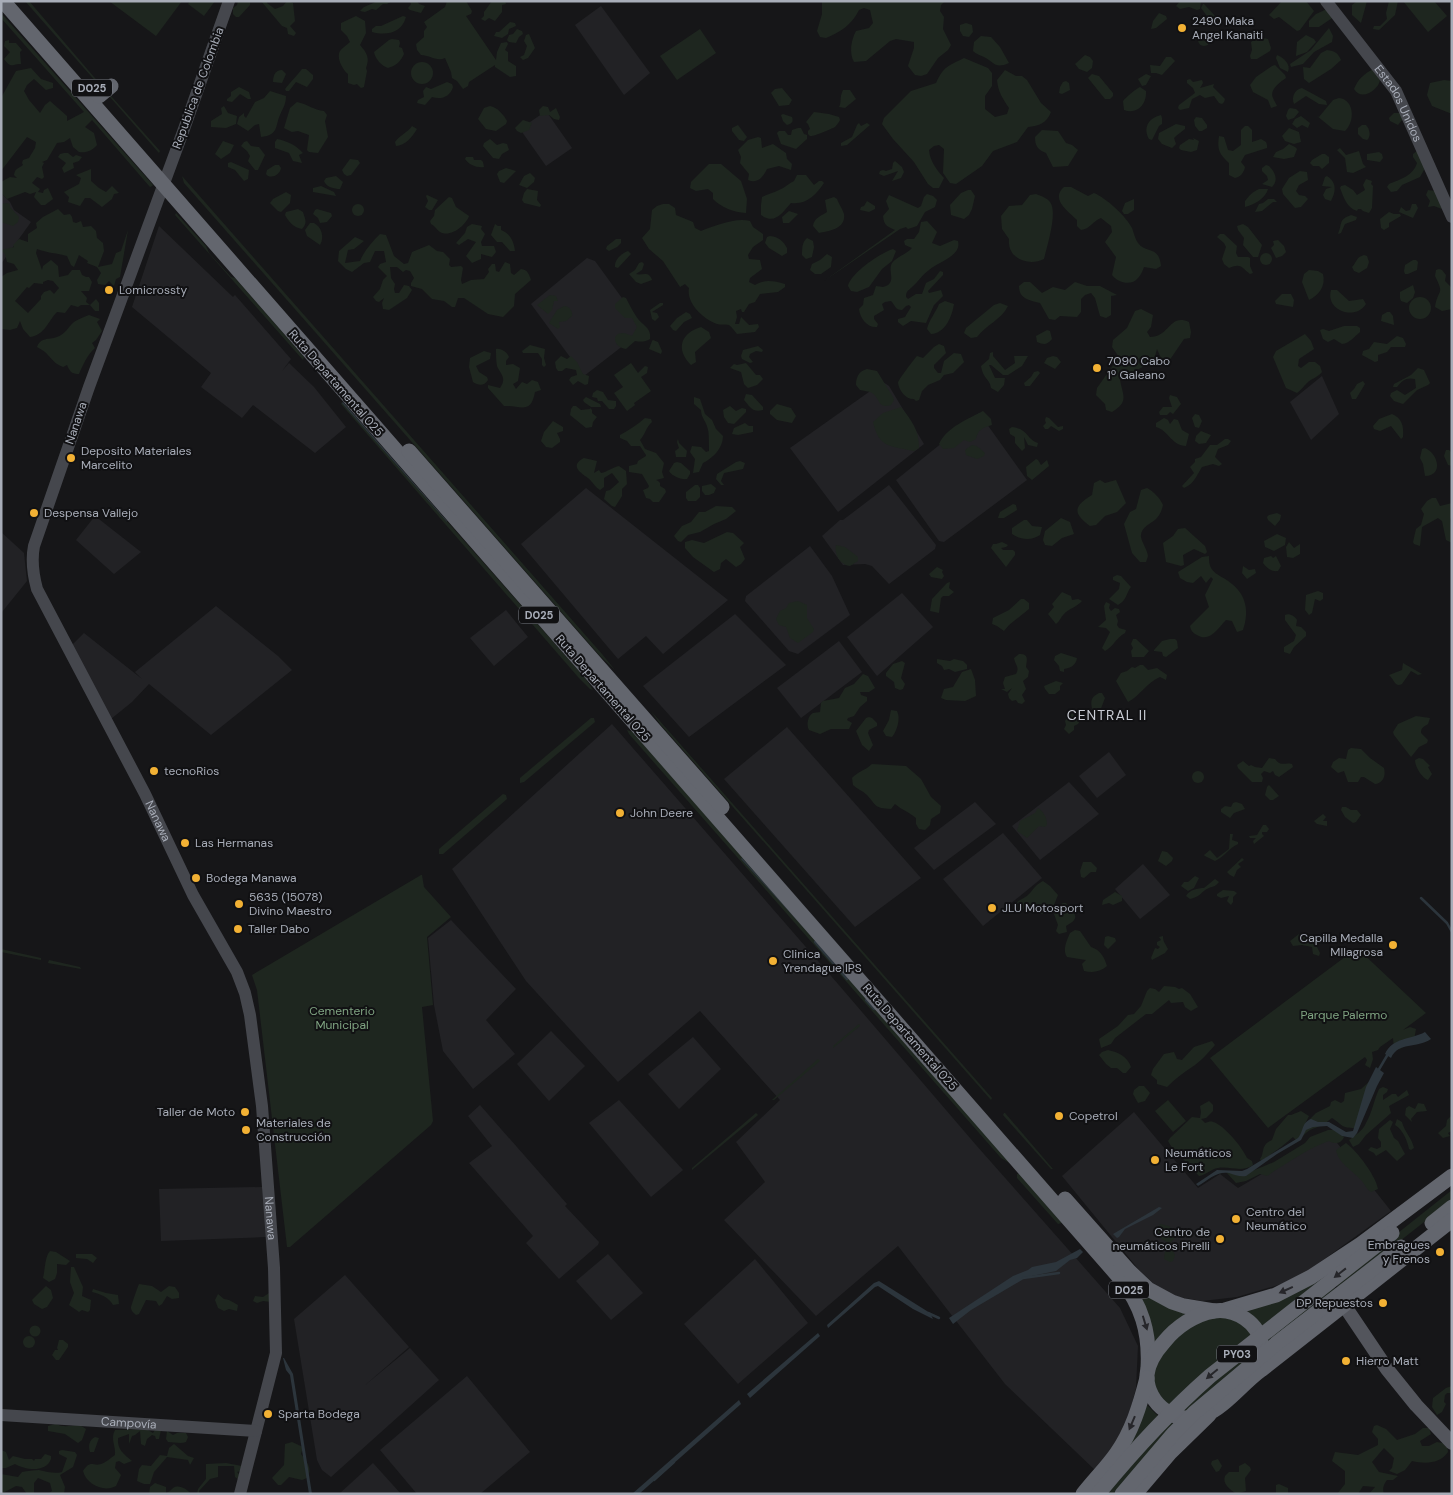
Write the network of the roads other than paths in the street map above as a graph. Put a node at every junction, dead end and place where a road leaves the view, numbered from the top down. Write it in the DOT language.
graph roads {
  1 [pos="3,1"];
  2 [pos="16,1"];
  3 [pos="229,1"];
  4 [pos="1326,1"];
  5 [pos="165,179"];
  6 [pos="1452,217"];
  7 [pos="1452,1167"];
  8 [pos="1452,1176"];
  9 [pos="1452,1186"];
  10 [pos="1452,1207"];
  11 [pos="1452,1220"];
  12 [pos="1328,1266"];
  13 [pos="1344,1305"];
  14 [pos="1220,1311"];
  15 [pos="1148,1372"];
  16 [pos="1255,1374"];
  17 [pos="1213,1411"];
  18 [pos="1,1415"];
  19 [pos="256,1431"];
  20 [pos="1452,1443"];
  21 [pos="240,1494"];
  22 [pos="1083,1494"];
  23 [pos="1098,1494"];
  24 [pos="1122,1494"];
  25 [pos="1135,1494"];
  1 -- 5 [label="highway, Ruta Departamental 025 / D025"];
  2 -- 5 [label="highway, Ruta Departamental 025 / D025"];
  3 -- 5 [label="street, Republica de Colombia"];
  4 -- 6 [label="street, Estados Unidos"];
  5 -- 14 [label="highway, Ruta Departamental 025 / D025"];
  5 -- 15 [label="highway, Ruta Departamental 025 / D025, one-way"];
  5 -- 19 [label="street, Nanawa"];
  7 -- 12 [label="main road"];
  8 -- 12 [label="highway"];
  9 -- 23 [label="highway, PY03, one-way, bridge"];
  10 -- 24 [label="highway, PY03, bridge"];
  11 -- 13 [label="highway, PY03"];
  12 -- 14 [label="highway, one-way"];
  13 -- 16 [label="highway, PY03"];
  13 -- 20 [label="main road"];
  14 -- 15 [label="highway"];
  14 -- 16 [label="highway, D025"];
  15 -- 17 [label="highway, D025"];
  15 -- 22 [label="highway, one-way"];
  16 -- 17 [label="highway, D025"];
  17 -- 25 [label="highway"];
  18 -- 19 [label="street, Campovía"];
  19 -- 21 [label="street, Nanawa"];
}
